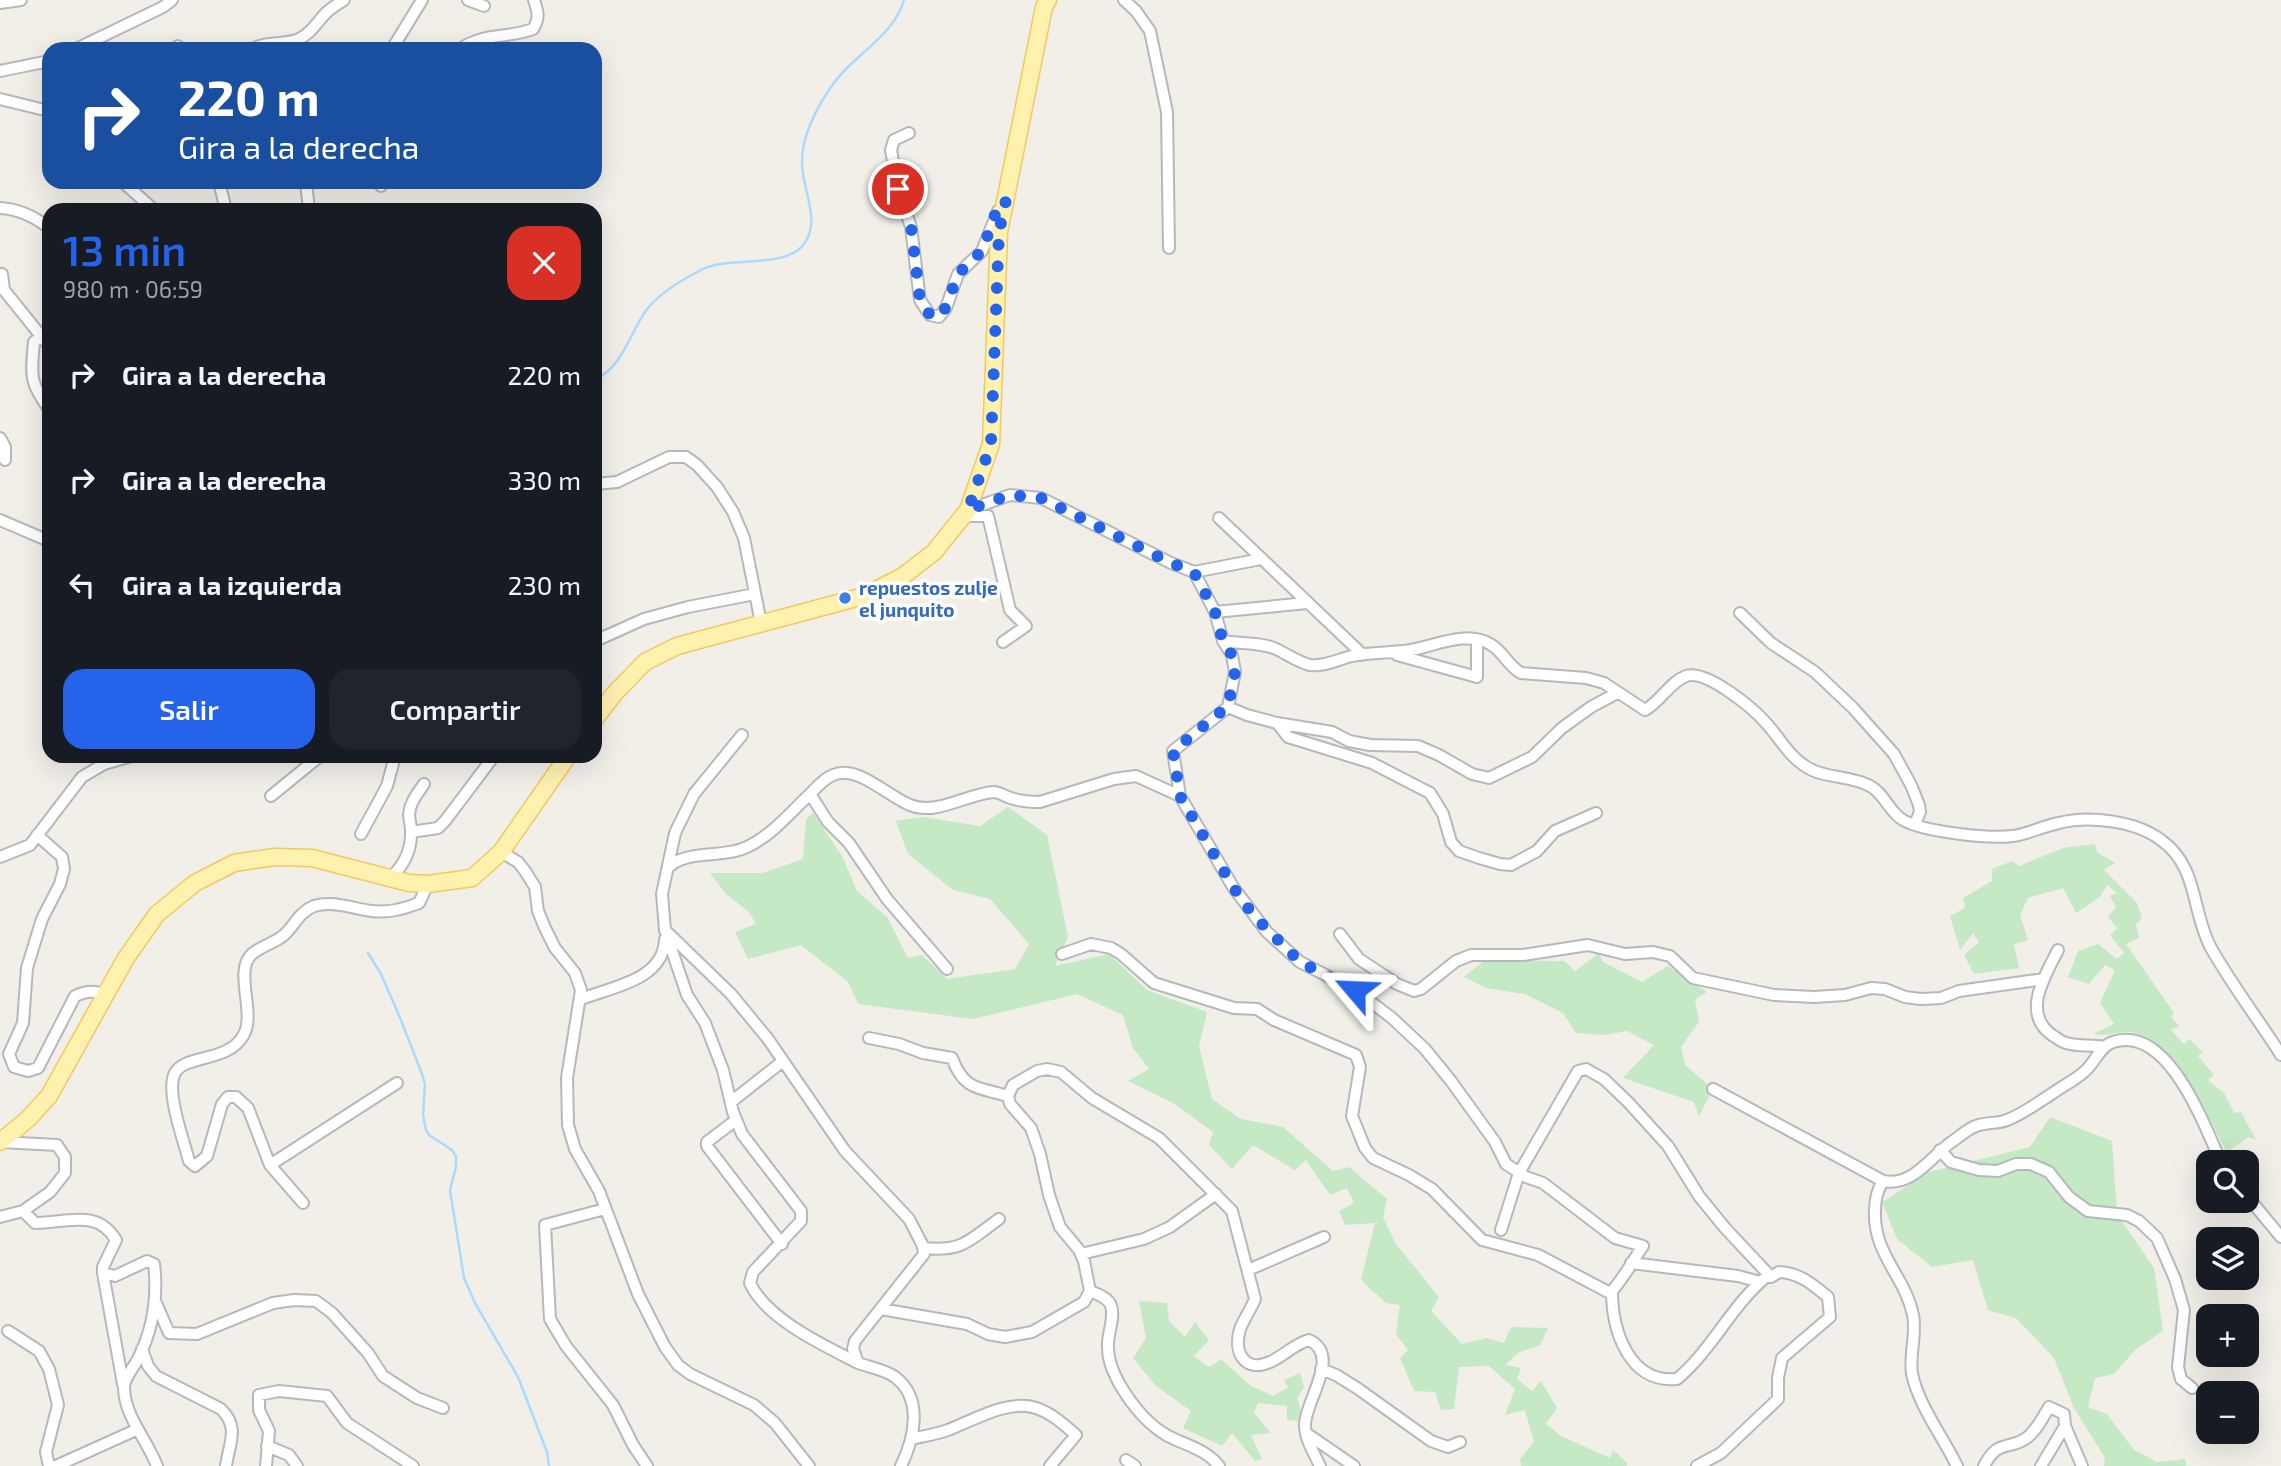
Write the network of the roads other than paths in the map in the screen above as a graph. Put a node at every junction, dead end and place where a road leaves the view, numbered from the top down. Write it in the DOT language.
graph roads {
  1 [pos="21,0"];
  2 [pos="172,0"];
  3 [pos="344,0"];
  4 [pos="422,0"];
  5 [pos="467,0"];
  6 [pos="534,0"];
  7 [pos="1048,0"];
  8 [pos="1124,0"];
  9 [pos="0,3"];
  10 [pos="484,6"];
  11 [pos="90,42"];
  12 [pos="289,42"];
  13 [pos="396,42"];
  14 [pos="471,42"];
  15 [pos="42,62"];
  16 [pos="0,71"];
  17 [pos="0,99"];
  18 [pos="42,109"];
  19 [pos="909,133"];
  20 [pos="131,189"];
  21 [pos="1006,200"];
  22 [pos="147,203"];
  23 [pos="0,208"];
  24 [pos="42,223"];
  25 [pos="1169,248"];
  26 [pos="2,274"];
  27 [pos="42,329"];
  28 [pos="42,335"];
  29 [pos="42,400"];
  30 [pos="0,439"];
  31 [pos="5,460"];
  32 [pos="602,483"];
  33 [pos="965,513"];
  34 [pos="1219,518"];
  35 [pos="0,520"];
  36 [pos="42,538"];
  37 [pos="1261,559"];
  38 [pos="1194,572"];
  39 [pos="755,594"];
  40 [pos="1307,603"];
  41 [pos="1215,612"];
  42 [pos="1740,613"];
  43 [pos="761,623"];
  44 [pos="602,638"];
  45 [pos="1477,640"];
  46 [pos="1003,642"];
  47 [pos="1223,642"];
  48 [pos="1390,653"];
  49 [pos="1362,654"];
  50 [pos="1617,693"];
  51 [pos="1228,706"];
  52 [pos="602,710"];
  53 [pos="1278,723"];
  54 [pos="741,736"];
  55 [pos="108,763"];
  56 [pos="311,763"];
  57 [pos="393,763"];
  58 [pos="489,763"];
  59 [pos="563,763"];
  60 [pos="424,784"];
  61 [pos="810,794"];
  62 [pos="271,796"];
  63 [pos="1180,796"];
  64 [pos="1596,813"];
  65 [pos="1915,824"];
  66 [pos="411,832"];
  67 [pos="361,834"];
  68 [pos="37,835"];
  69 [pos="0,849"];
  70 [pos="23,849"];
  71 [pos="500,852"];
  72 [pos="0,857"];
  73 [pos="667,869"];
  74 [pos="389,879"];
  75 [pos="428,884"];
  76 [pos="665,930"];
  77 [pos="1340,934"];
  78 [pos="2058,950"];
  79 [pos="1062,954"];
  80 [pos="947,969"];
  81 [pos="2044,979"];
  82 [pos="108,995"];
  83 [pos="581,999"];
  84 [pos="869,1038"];
  85 [pos="2105,1047"];
  86 [pos="2281,1055"];
  87 [pos="783,1061"];
  88 [pos="397,1083"];
  89 [pos="1713,1089"];
  90 [pos="1008,1096"];
  91 [pos="731,1102"];
  92 [pos="736,1120"];
  93 [pos="0,1142"];
  94 [pos="1940,1150"];
  95 [pos="2216,1150"];
  96 [pos="270,1166"];
  97 [pos="1519,1173"];
  98 [pos="1883,1181"];
  99 [pos="1216,1194"];
  100 [pos="303,1203"];
  101 [pos="606,1209"];
  102 [pos="2259,1210"];
  103 [pos="23,1211"];
  104 [pos="0,1217"];
  105 [pos="999,1219"];
  106 [pos="1501,1230"];
  107 [pos="1324,1237"];
  108 [pos="2281,1237"];
  109 [pos="782,1244"];
  110 [pos="923,1248"];
  111 [pos="1081,1254"];
  112 [pos="1631,1264"];
  113 [pos="1248,1270"];
  114 [pos="103,1273"];
  115 [pos="1766,1279"];
  116 [pos="1090,1291"];
  117 [pos="1612,1294"];
  118 [pos="155,1301"];
  119 [pos="881,1309"];
  120 [pos="8,1331"];
  121 [pos="142,1349"];
  122 [pos="858,1363"];
  123 [pos="1321,1369"];
  124 [pos="123,1384"];
  125 [pos="2192,1388"];
  126 [pos="443,1408"];
  127 [pos="2065,1426"];
  128 [pos="138,1429"];
  129 [pos="1306,1433"];
  130 [pos="912,1439"];
  131 [pos="1460,1442"];
  132 [pos="267,1446"];
  133 [pos="49,1466"];
  134 [pos="56,1466"];
  135 [pos="157,1466"];
  136 [pos="226,1466"];
  137 [pos="266,1466"];
  138 [pos="297,1466"];
  139 [pos="413,1466"];
  140 [pos="647,1466"];
  141 [pos="809,1466"];
  142 [pos="901,1466"];
  143 [pos="1050,1466"];
  144 [pos="1219,1466"];
  145 [pos="1320,1466"];
  146 [pos="1354,1466"];
  147 [pos="1696,1466"];
  148 [pos="1957,1466"];
  149 [pos="1984,1466"];
  150 [pos="2041,1466"];
  151 [pos="2082,1466"];
  1 -- 9 [label="street"];
  2 -- 11 [label="street"];
  3 -- 12 [label="street"];
  4 -- 13 [label="street"];
  5 -- 10 [label="street"];
  6 -- 14 [label="street"];
  7 -- 21 [label="main road"];
  8 -- 25 [label="street"];
  15 -- 16 [label="street"];
  17 -- 18 [label="street"];
  19 -- 21 [label="street"];
  20 -- 22 [label="street"];
  21 -- 33 [label="main road"];
  23 -- 24 [label="street"];
  26 -- 27 [label="street"];
  28 -- 29 [label="street"];
  30 -- 31 [label="street"];
  32 -- 39 [label="street"];
  33 -- 38 [label="street"];
  33 -- 43 [label="main road"];
  33 -- 46 [label="street"];
  34 -- 37 [label="street"];
  35 -- 36 [label="street"];
  37 -- 38 [label="street"];
  37 -- 40 [label="street"];
  38 -- 41 [label="street"];
  39 -- 43 [label="street"];
  39 -- 44 [label="street"];
  40 -- 41 [label="street"];
  40 -- 49 [label="street"];
  41 -- 47 [label="street"];
  42 -- 65 [label="street"];
  43 -- 52 [label="main road"];
  45 -- 48 [label="street"];
  45 -- 48 [label="street"];
  45 -- 50 [label="street"];
  47 -- 49 [label="street"];
  47 -- 51 [label="street"];
  48 -- 49 [label="street"];
  50 -- 53 [label="street"];
  50 -- 65 [label="street"];
  51 -- 53 [label="street"];
  51 -- 63 [label="street"];
  53 -- 64 [label="street"];
  54 -- 73 [label="street"];
  55 -- 68 [label="street"];
  56 -- 62 [label="street"];
  57 -- 67 [label="street"];
  58 -- 66 [label="street"];
  59 -- 71 [label="main road"];
  60 -- 66 [label="street"];
  61 -- 63 [label="street"];
  61 -- 73 [label="street"];
  61 -- 80 [label="street"];
  63 -- 97 [label="street"];
  65 -- 86 [label="street"];
  66 -- 74 [label="street"];
  68 -- 70 [label="street"];
  68 -- 82 [label="street"];
  69 -- 70 [label="street"];
  70 -- 72 [label="street"];
  71 -- 75 [label="main road"];
  71 -- 83 [label="street"];
  73 -- 76 [label="street"];
  74 -- 75 [label="main road"];
  74 -- 82 [label="main road"];
  75 -- 96 [label="street"];
  76 -- 83 [label="street"];
  76 -- 87 [label="street"];
  76 -- 91 [label="street"];
  77 -- 81 [label="street"];
  78 -- 81 [label="street"];
  79 -- 117 [label="street"];
  81 -- 85 [label="street"];
  82 -- 93 [label="main road"];
  83 -- 101 [label="street"];
  84 -- 90 [label="street"];
  85 -- 94 [label="street"];
  85 -- 95 [label="street"];
  87 -- 91 [label="street"];
  87 -- 110 [label="street"];
  88 -- 96 [label="street"];
  89 -- 98 [label="street"];
  90 -- 99 [label="street"];
  90 -- 111 [label="street"];
  91 -- 92 [label="street"];
  92 -- 109 [label="street"];
  92 -- 109 [label="street"];
  93 -- 103 [label="street"];
  94 -- 98 [label="street"];
  94 -- 125 [label="street"];
  96 -- 100 [label="street"];
  97 -- 106 [label="street"];
  97 -- 112 [label="street"];
  97 -- 115 [label="street"];
  98 -- 148 [label="street"];
  99 -- 111 [label="street"];
  99 -- 113 [label="street"];
  101 -- 140 [label="street"];
  101 -- 141 [label="street"];
  102 -- 108 [label="street"];
  103 -- 104 [label="street"];
  103 -- 114 [label="street"];
  105 -- 110 [label="street"];
  107 -- 113 [label="street"];
  109 -- 122 [label="street"];
  110 -- 119 [label="street"];
  111 -- 116 [label="street"];
  112 -- 115 [label="street"];
  112 -- 117 [label="street"];
  113 -- 123 [label="street"];
  114 -- 118 [label="street"];
  114 -- 124 [label="street"];
  115 -- 117 [label="street"];
  115 -- 147 [label="street"];
  116 -- 119 [label="street"];
  116 -- 144 [label="street"];
  118 -- 121 [label="street"];
  118 -- 126 [label="street"];
  119 -- 122 [label="street"];
  120 -- 133 [label="street"];
  121 -- 124 [label="street"];
  121 -- 136 [label="street"];
  122 -- 130 [label="street"];
  123 -- 129 [label="street"];
  123 -- 131 [label="street"];
  124 -- 128 [label="street"];
  127 -- 149 [label="street"];
  127 -- 150 [label="street"];
  127 -- 151 [label="street"];
  128 -- 134 [label="street"];
  128 -- 135 [label="street"];
  129 -- 145 [label="street"];
  129 -- 146 [label="street"];
  130 -- 142 [label="street"];
  130 -- 143 [label="street"];
  132 -- 137 [label="street"];
  132 -- 138 [label="street"];
  132 -- 139 [label="street"];
}
